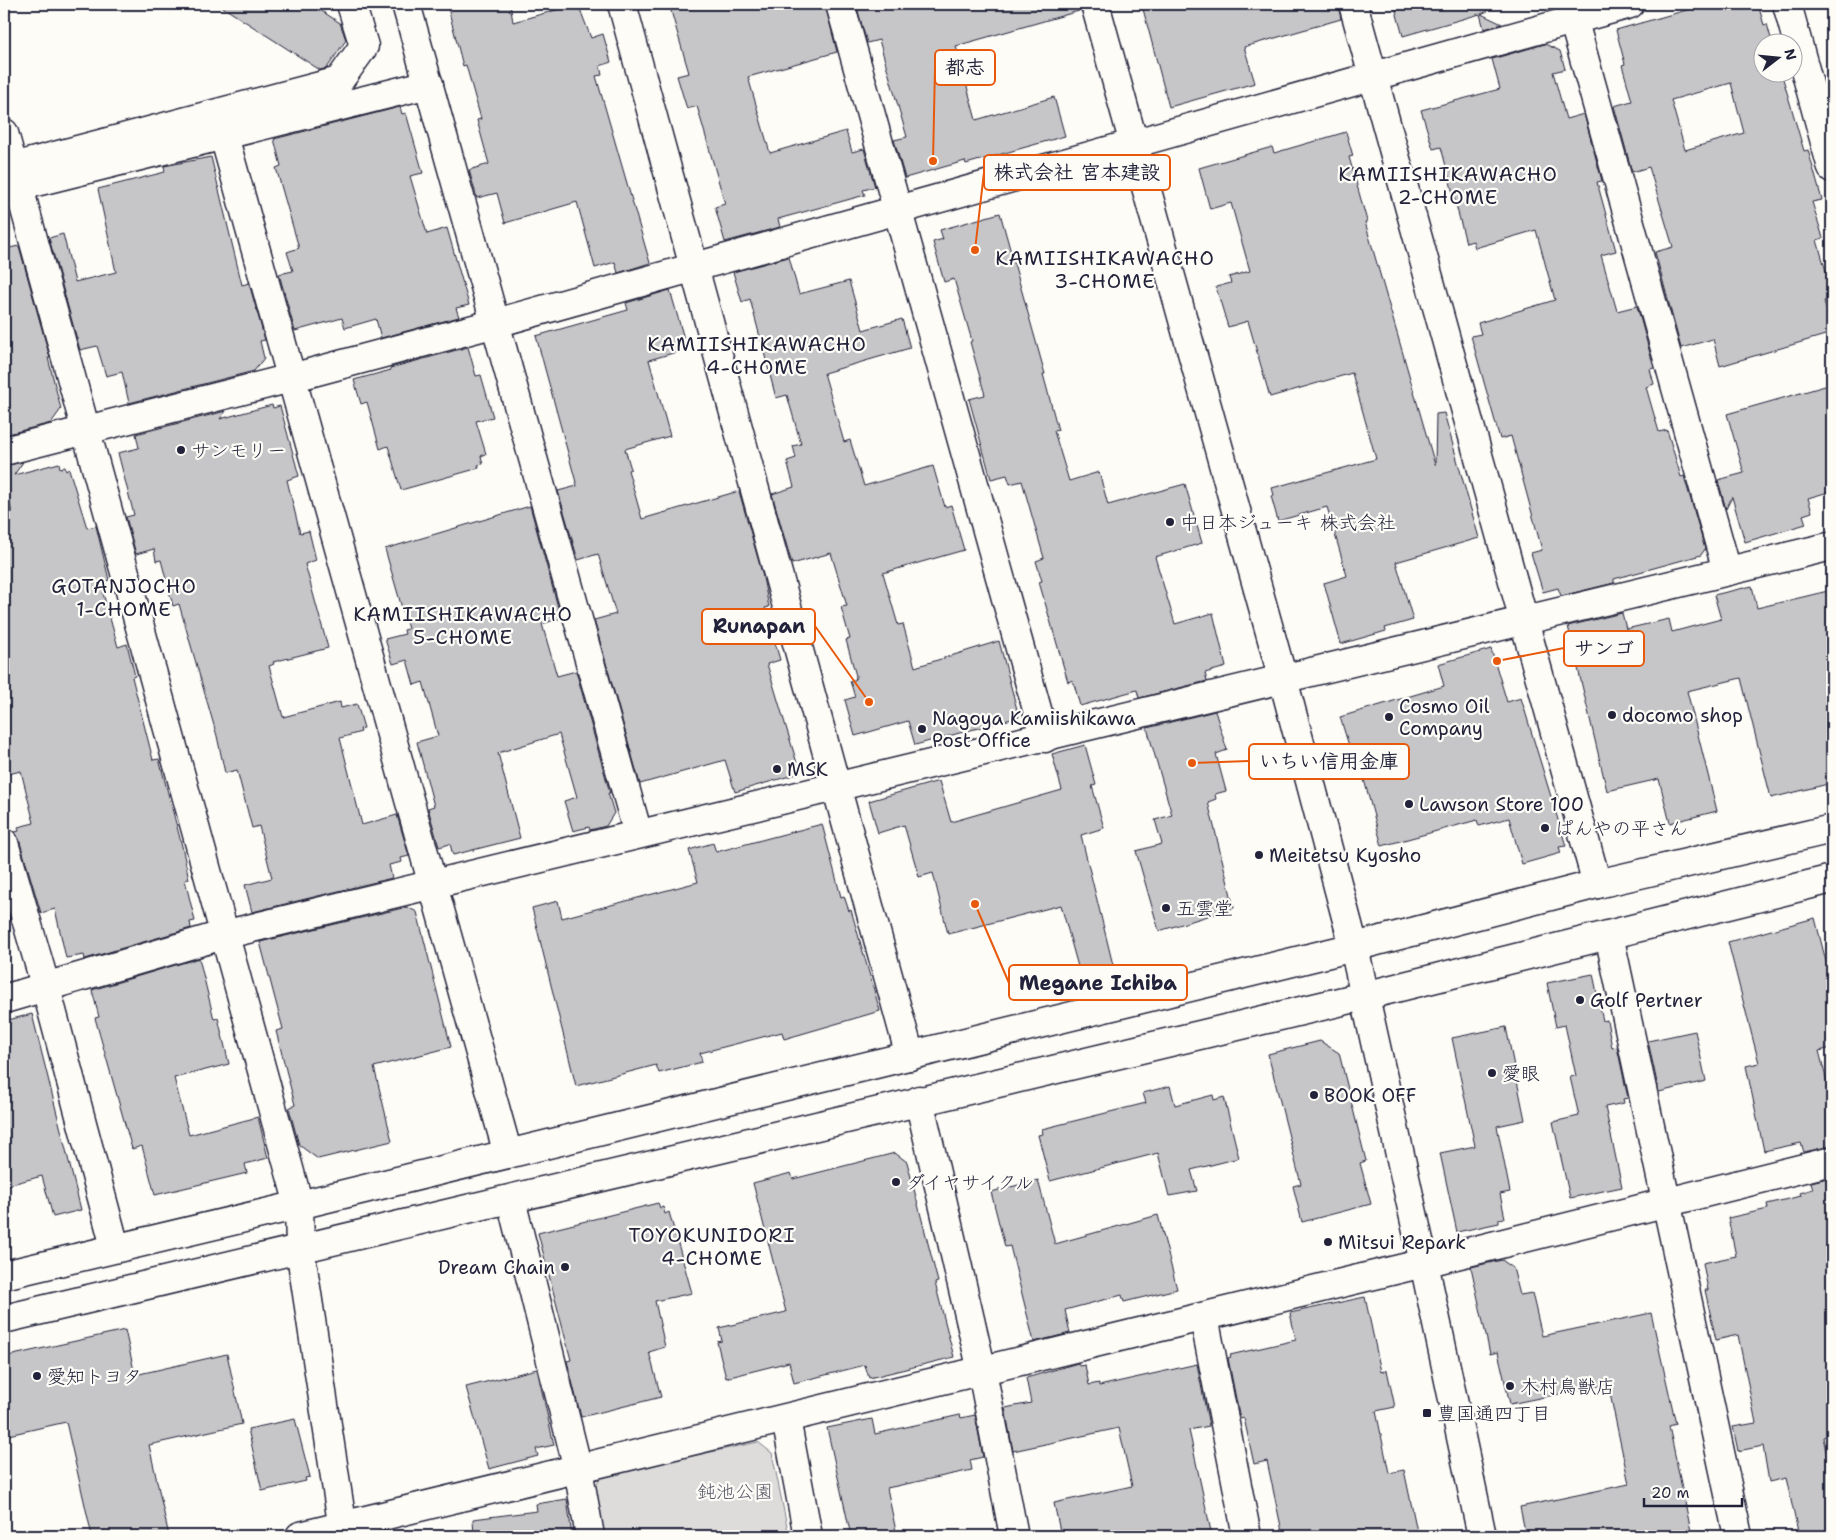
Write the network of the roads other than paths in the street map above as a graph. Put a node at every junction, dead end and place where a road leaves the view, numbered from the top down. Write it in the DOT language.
graph roads {
  1 [pos="351,4"];
  2 [pos="406,4"];
  3 [pos="622,4"];
  4 [pos="840,4"];
  5 [pos="1095,4"];
  6 [pos="1352,4"];
  7 [pos="1630,4"];
  8 [pos="1787,4"];
  9 [pos="1571,12"];
  10 [pos="1373,77"];
  11 [pos="429,84"];
  12 [pos="4,134"];
  13 [pos="224,136"];
  14 [pos="1134,144"];
  15 [pos="1832,168"];
  16 [pos="10,183"];
  17 [pos="898,211"];
  18 [pos="694,266"];
  19 [pos="496,323"];
  20 [pos="291,378"];
  21 [pos="84,430"];
  22 [pos="4,452"];
  23 [pos="1832,546"];
  24 [pos="1727,571"];
  25 [pos="1524,621"];
  26 [pos="1283,679"];
  27 [pos="1045,738"];
  28 [pos="837,788"];
  29 [pos="1832,829"];
  30 [pos="638,834"];
  31 [pos="4,843"];
  32 [pos="1832,879"];
  33 [pos="432,884"];
  34 [pos="1597,884"];
  35 [pos="224,935"];
  36 [pos="1609,935"];
  37 [pos="1354,946"];
  38 [pos="46,988"];
  39 [pos="1364,996"];
  40 [pos="4,999"];
  41 [pos="910,1056"];
  42 [pos="919,1100"];
  43 [pos="508,1154"];
  44 [pos="1832,1161"];
  45 [pos="511,1200"];
  46 [pos="1665,1203"];
  47 [pos="299,1205"];
  48 [pos="116,1247"];
  49 [pos="300,1248"];
  50 [pos="1424,1263"];
  51 [pos="4,1275"];
  52 [pos="1204,1317"];
  53 [pos="4,1319"];
  54 [pos="982,1371"];
  55 [pos="786,1418"];
  56 [pos="578,1469"];
  57 [pos="344,1532"];
  58 [pos="300,1536"];
  59 [pos="590,1536"];
  60 [pos="808,1536"];
  61 [pos="1014,1536"];
  62 [pos="1247,1536"];
  63 [pos="1482,1536"];
  64 [pos="1738,1536"];
  1 -- 16 [label="street"];
  2 -- 11 [label="street"];
  3 -- 18 [label="street"];
  4 -- 17 [label="street"];
  5 -- 14 [label="street"];
  6 -- 10 [label="street"];
  7 -- 9 [label="street"];
  8 -- 15 [label="street"];
  9 -- 10 [label="street"];
  9 -- 24 [label="street"];
  10 -- 14 [label="street"];
  10 -- 25 [label="street"];
  11 -- 13 [label="street"];
  11 -- 19 [label="street"];
  12 -- 16 [label="street"];
  13 -- 16 [label="street"];
  13 -- 20 [label="street"];
  14 -- 17 [label="street"];
  14 -- 26 [label="street"];
  16 -- 21 [label="street"];
  17 -- 18 [label="street"];
  17 -- 27 [label="street"];
  18 -- 19 [label="street"];
  18 -- 28 [label="street"];
  19 -- 20 [label="street"];
  19 -- 30 [label="street"];
  20 -- 21 [label="street"];
  20 -- 33 [label="street"];
  21 -- 22 [label="street"];
  21 -- 35 [label="street"];
  23 -- 24 [label="street"];
  24 -- 25 [label="street"];
  25 -- 26 [label="street"];
  25 -- 34 [label="street"];
  26 -- 27 [label="street"];
  26 -- 37 [label="street"];
  27 -- 28 [label="street"];
  28 -- 30 [label="street"];
  28 -- 41 [label="street"];
  29 -- 34 [label="street"];
  30 -- 33 [label="street"];
  31 -- 38 [label="street"];
  32 -- 36 [label="street"];
  33 -- 35 [label="street"];
  33 -- 43 [label="street"];
  34 -- 37 [label="street"];
  35 -- 38 [label="street"];
  35 -- 47 [label="street"];
  36 -- 39 [label="street"];
  36 -- 46 [label="street"];
  37 -- 39 [label="street"];
  37 -- 41 [label="street"];
  38 -- 40 [label="street"];
  38 -- 48 [label="street"];
  39 -- 42 [label="street"];
  39 -- 50 [label="street"];
  41 -- 43 [label="street"];
  42 -- 45 [label="street"];
  42 -- 54 [label="street"];
  43 -- 47 [label="street"];
  44 -- 46 [label="street"];
  45 -- 49 [label="street"];
  45 -- 56 [label="street"];
  46 -- 50 [label="street"];
  46 -- 64 [label="street"];
  47 -- 48 [label="street"];
  47 -- 49 [label="street"];
  48 -- 51 [label="street"];
  49 -- 53 [label="street"];
  49 -- 57 [label="street"];
  50 -- 52 [label="street"];
  50 -- 63 [label="street"];
  52 -- 54 [label="street"];
  52 -- 62 [label="street"];
  54 -- 55 [label="street"];
  54 -- 61 [label="street"];
  55 -- 56 [label="street"];
  55 -- 60 [label="street"];
  56 -- 57 [label="street"];
  56 -- 59 [label="street"];
  57 -- 58 [label="street"];
}
